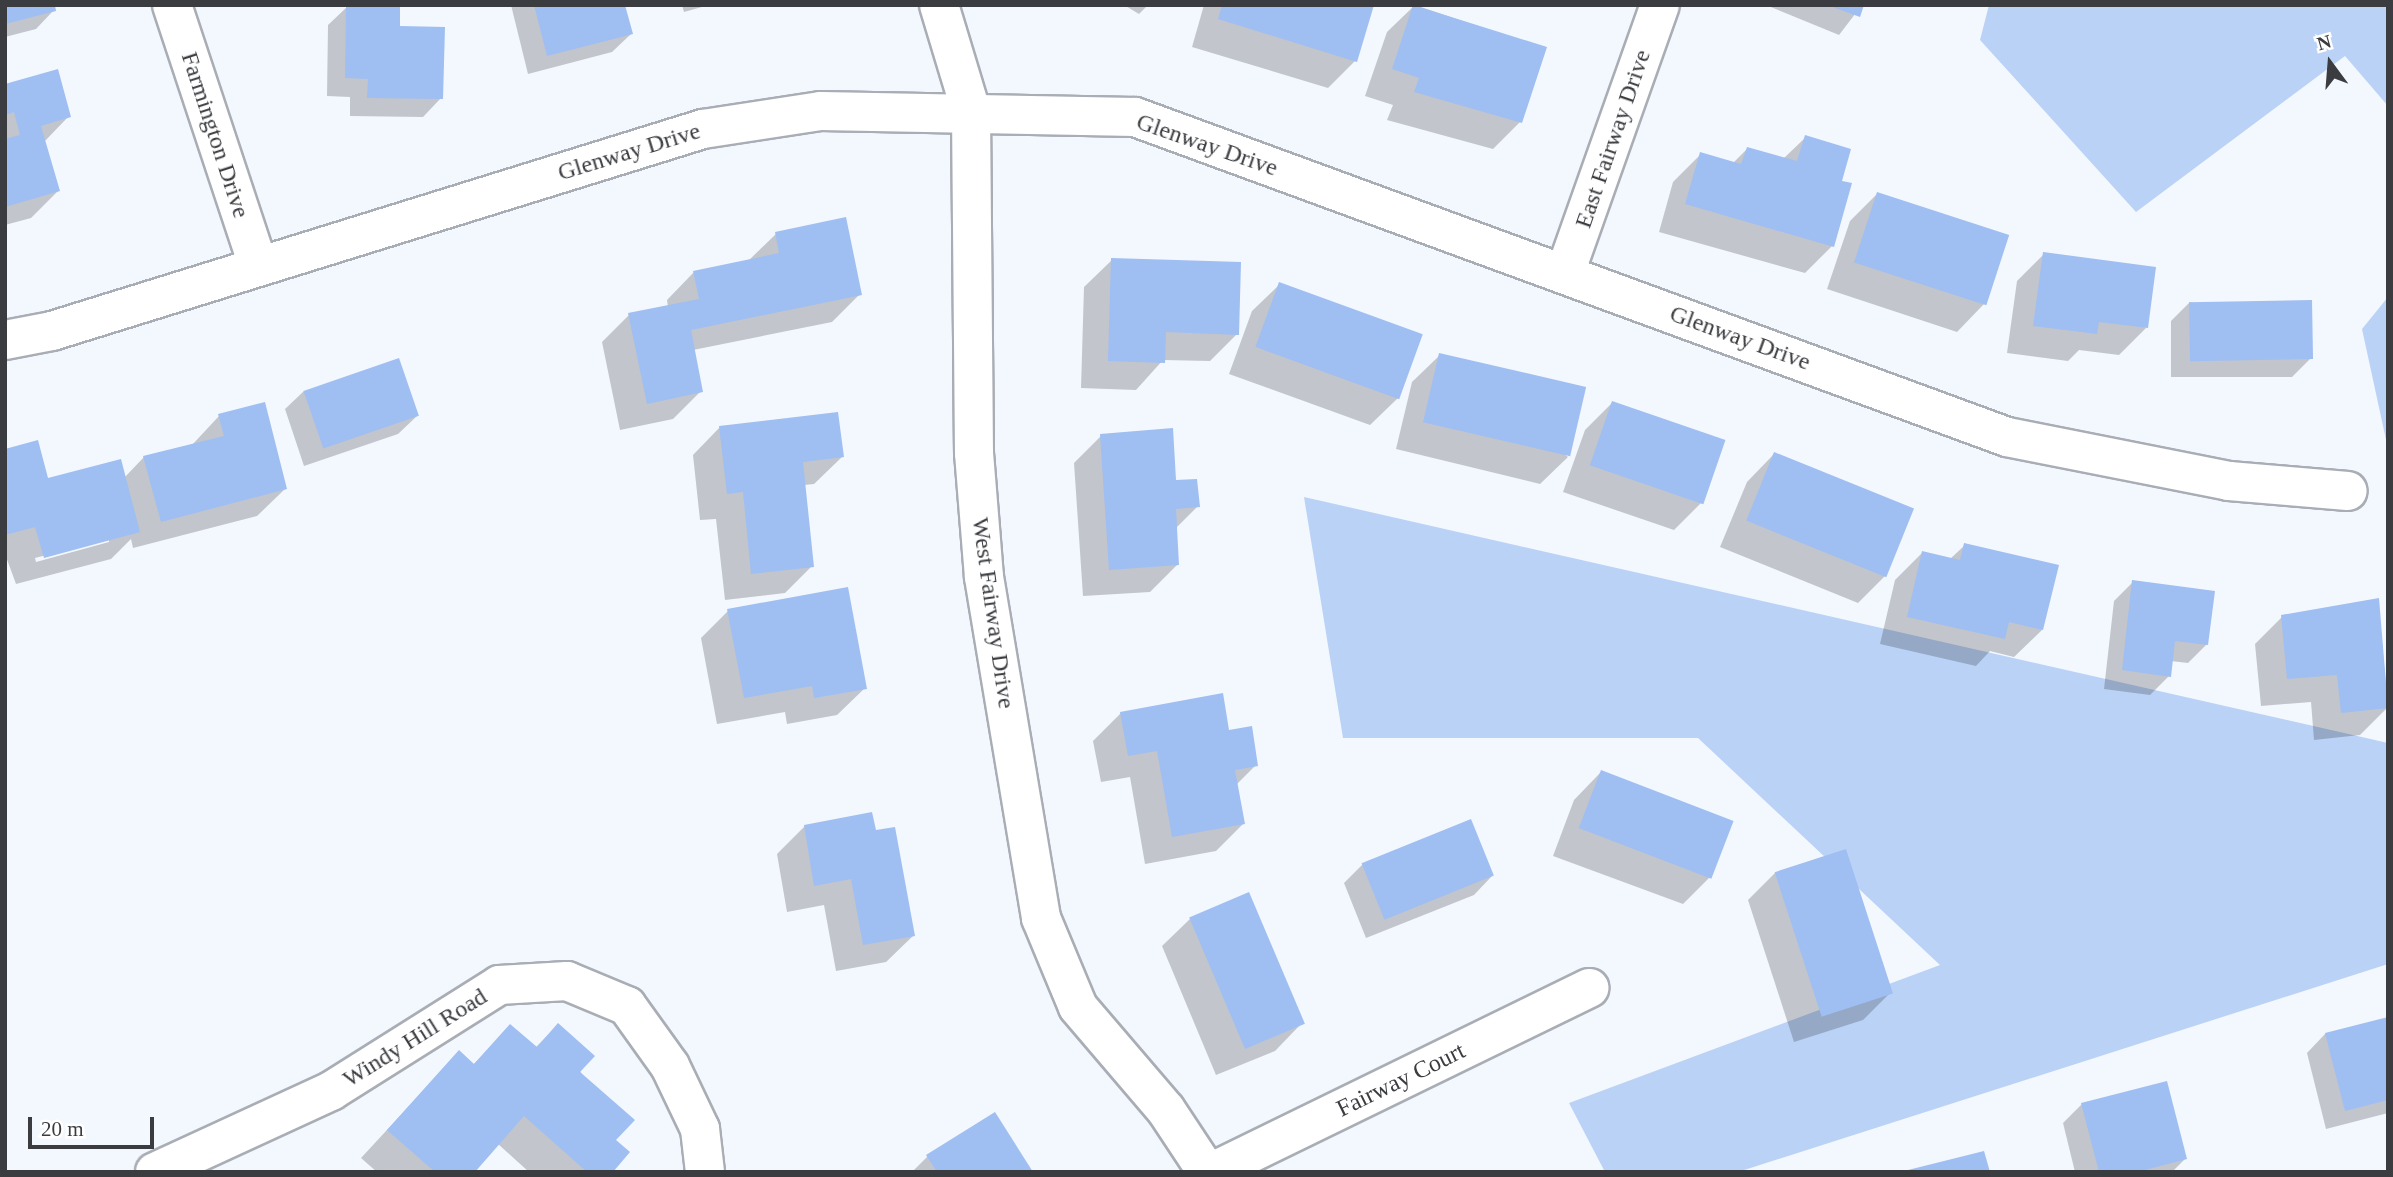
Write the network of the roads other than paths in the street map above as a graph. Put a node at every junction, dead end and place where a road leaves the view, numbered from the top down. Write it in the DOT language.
graph roads {
  1 [pos="172,5"];
  2 [pos="939,5"];
  3 [pos="1660,5"];
  4 [pos="971,111"];
  5 [pos="258,265"];
  6 [pos="1565,273"];
  7 [pos="5,340"];
  8 [pos="2348,491"];
  9 [pos="1590,988"];
  10 [pos="155,1172"];
  11 [pos="705,1172"];
  12 [pos="1210,1172"];
  1 -- 5 [label="street, Farmington Drive"];
  2 -- 4 [label="street, West Fairway Drive"];
  3 -- 6 [label="street, East Fairway Drive"];
  4 -- 5 [label="street, Glenway Drive"];
  4 -- 6 [label="street, Glenway Drive"];
  4 -- 12 [label="street, West Fairway Drive"];
  5 -- 7 [label="street, Glenway Drive"];
  6 -- 8 [label="street, Glenway Drive"];
  9 -- 12 [label="street, Fairway Court"];
  10 -- 11 [label="street, Windy Hill Road"];
}
